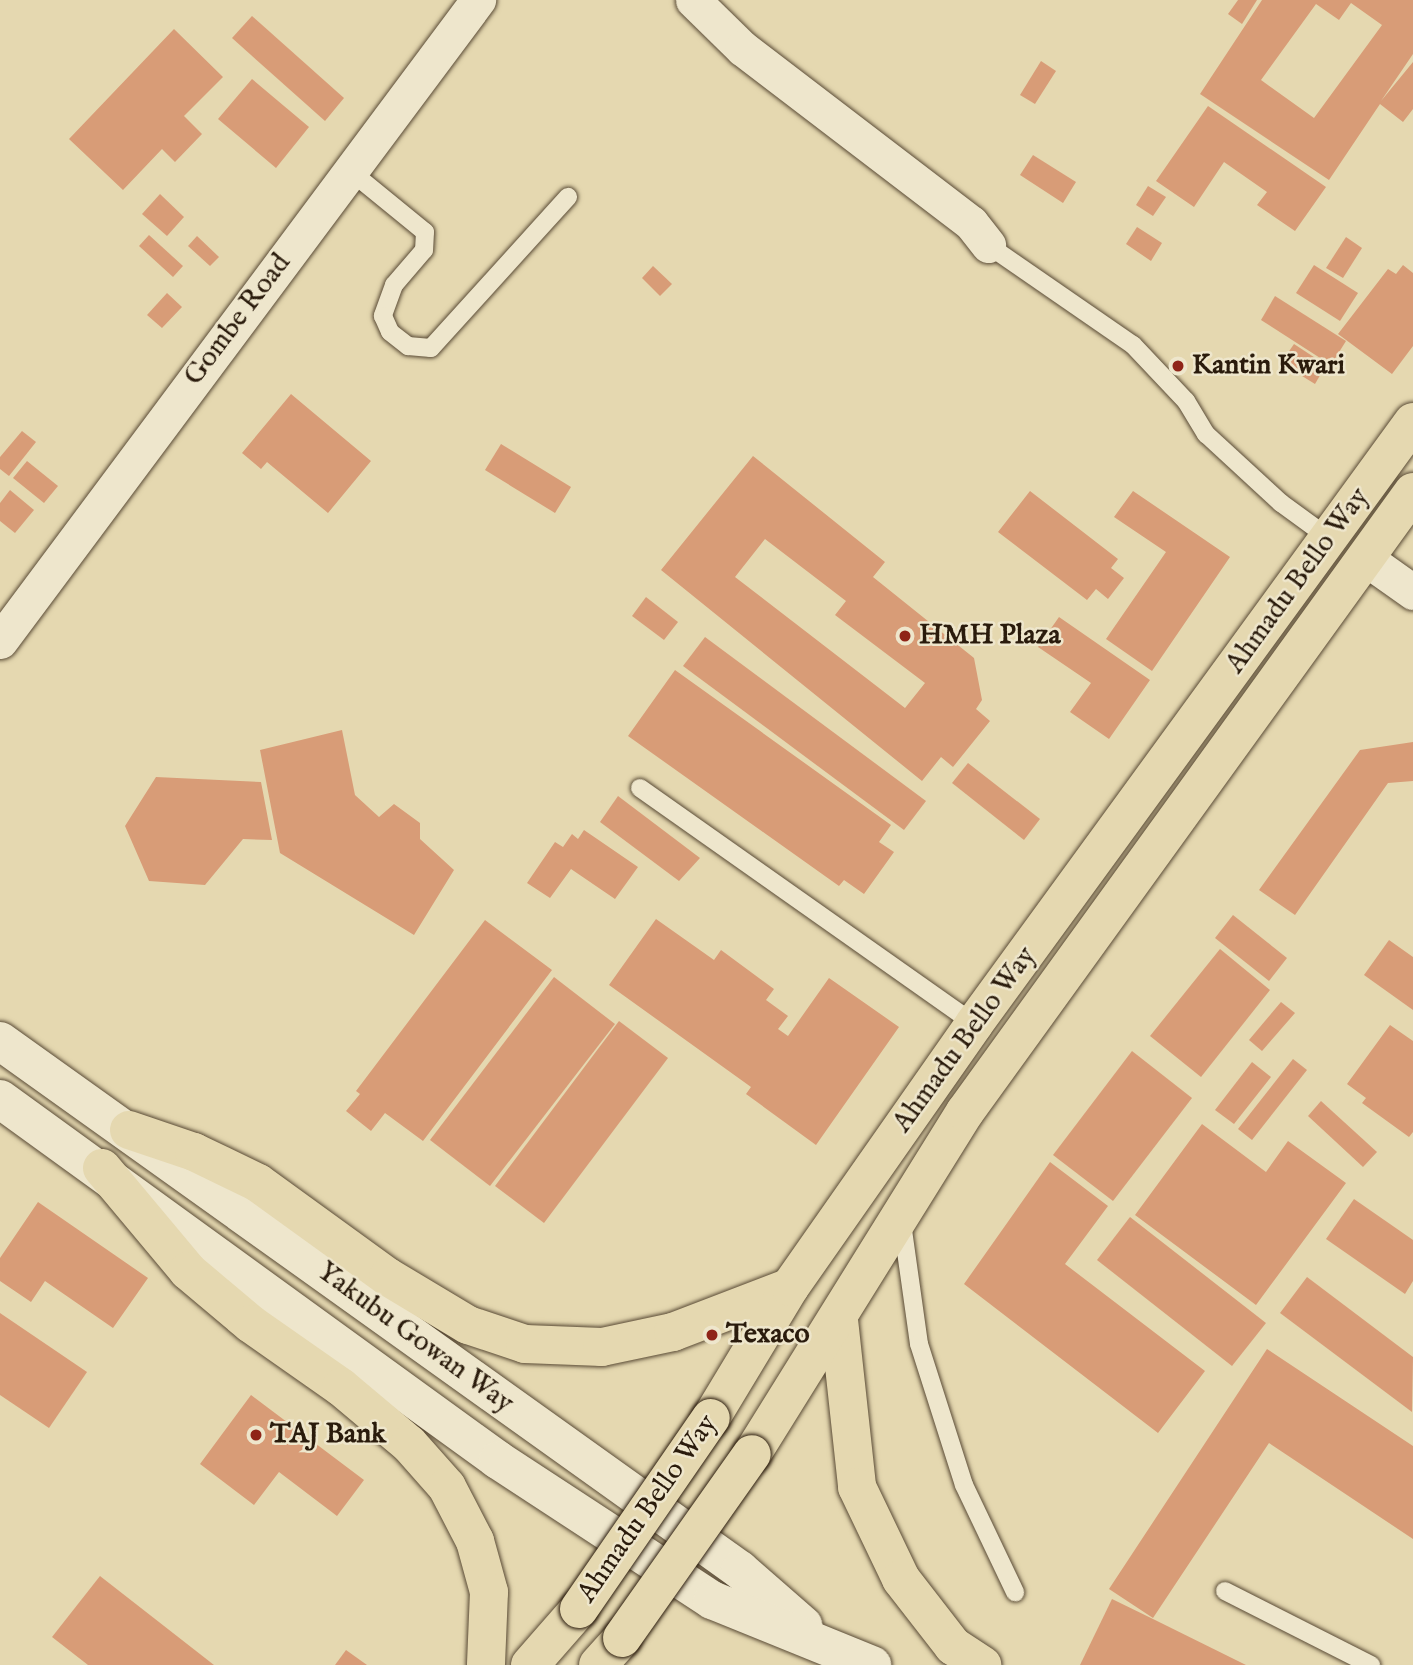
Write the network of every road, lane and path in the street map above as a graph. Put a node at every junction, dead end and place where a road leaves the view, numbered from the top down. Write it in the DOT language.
graph roads {
  1 [pos="478,0"];
  2 [pos="693,0"];
  3 [pos="349,170"];
  4 [pos="568,197"];
  5 [pos="988,245"];
  6 [pos="1413,422"];
  7 [pos="1413,492"];
  8 [pos="1329,538"];
  9 [pos="1365,558"];
  10 [pos="1413,593"];
  11 [pos="0,641"];
  12 [pos="640,788"];
  13 [pos="975,1024"];
  14 [pos="0,1041"];
  15 [pos="0,1099"];
  16 [pos="129,1130"];
  17 [pos="102,1168"];
  18 [pos="901,1219"];
  19 [pos="790,1287"];
  20 [pos="839,1320"];
  21 [pos="1225,1591"];
  22 [pos="1015,1592"];
  23 [pos="823,1642"];
  24 [pos="610,1651"];
  25 [pos="486,1665"];
  26 [pos="530,1665"];
  27 [pos="872,1665"];
  28 [pos="982,1665"];
  29 [pos="1371,1665"];
  1 -- 3 [label="street, Gombe Road"];
  2 -- 5 [label="street"];
  3 -- 4 [label="lane"];
  3 -- 11 [label="street, Gombe Road"];
  5 -- 8 [label="lane"];
  6 -- 8 [label="main road, Ahmadu Bello Way"];
  7 -- 9 [label="main road, Ahmadu Bello Way"];
  8 -- 13 [label="main road, Ahmadu Bello Way"];
  9 -- 10 [label="street"];
  9 -- 18 [label="main road, Ahmadu Bello Way"];
  12 -- 13 [label="lane"];
  13 -- 19 [label="main road, Ahmadu Bello Way"];
  14 -- 16 [label="street, Yakubu Gowan Way"];
  15 -- 17 [label="street, Yakubu Gowan Way"];
  16 -- 19 [label="main road"];
  16 -- 23 [label="street, Yakubu Gowan Way"];
  17 -- 23 [label="street, Yakubu Gowan Way"];
  17 -- 25 [label="main road"];
  18 -- 20 [label="main road, Ahmadu Bello Way"];
  18 -- 22 [label="lane"];
  19 -- 26 [label="main road, Ahmadu Bello Way, bridge"];
  20 -- 24 [label="main road, Ahmadu Bello Way, bridge"];
  20 -- 28 [label="main road"];
  21 -- 29 [label="lane"];
  23 -- 27 [label="street, Yakubu Gowan Way"];
}
